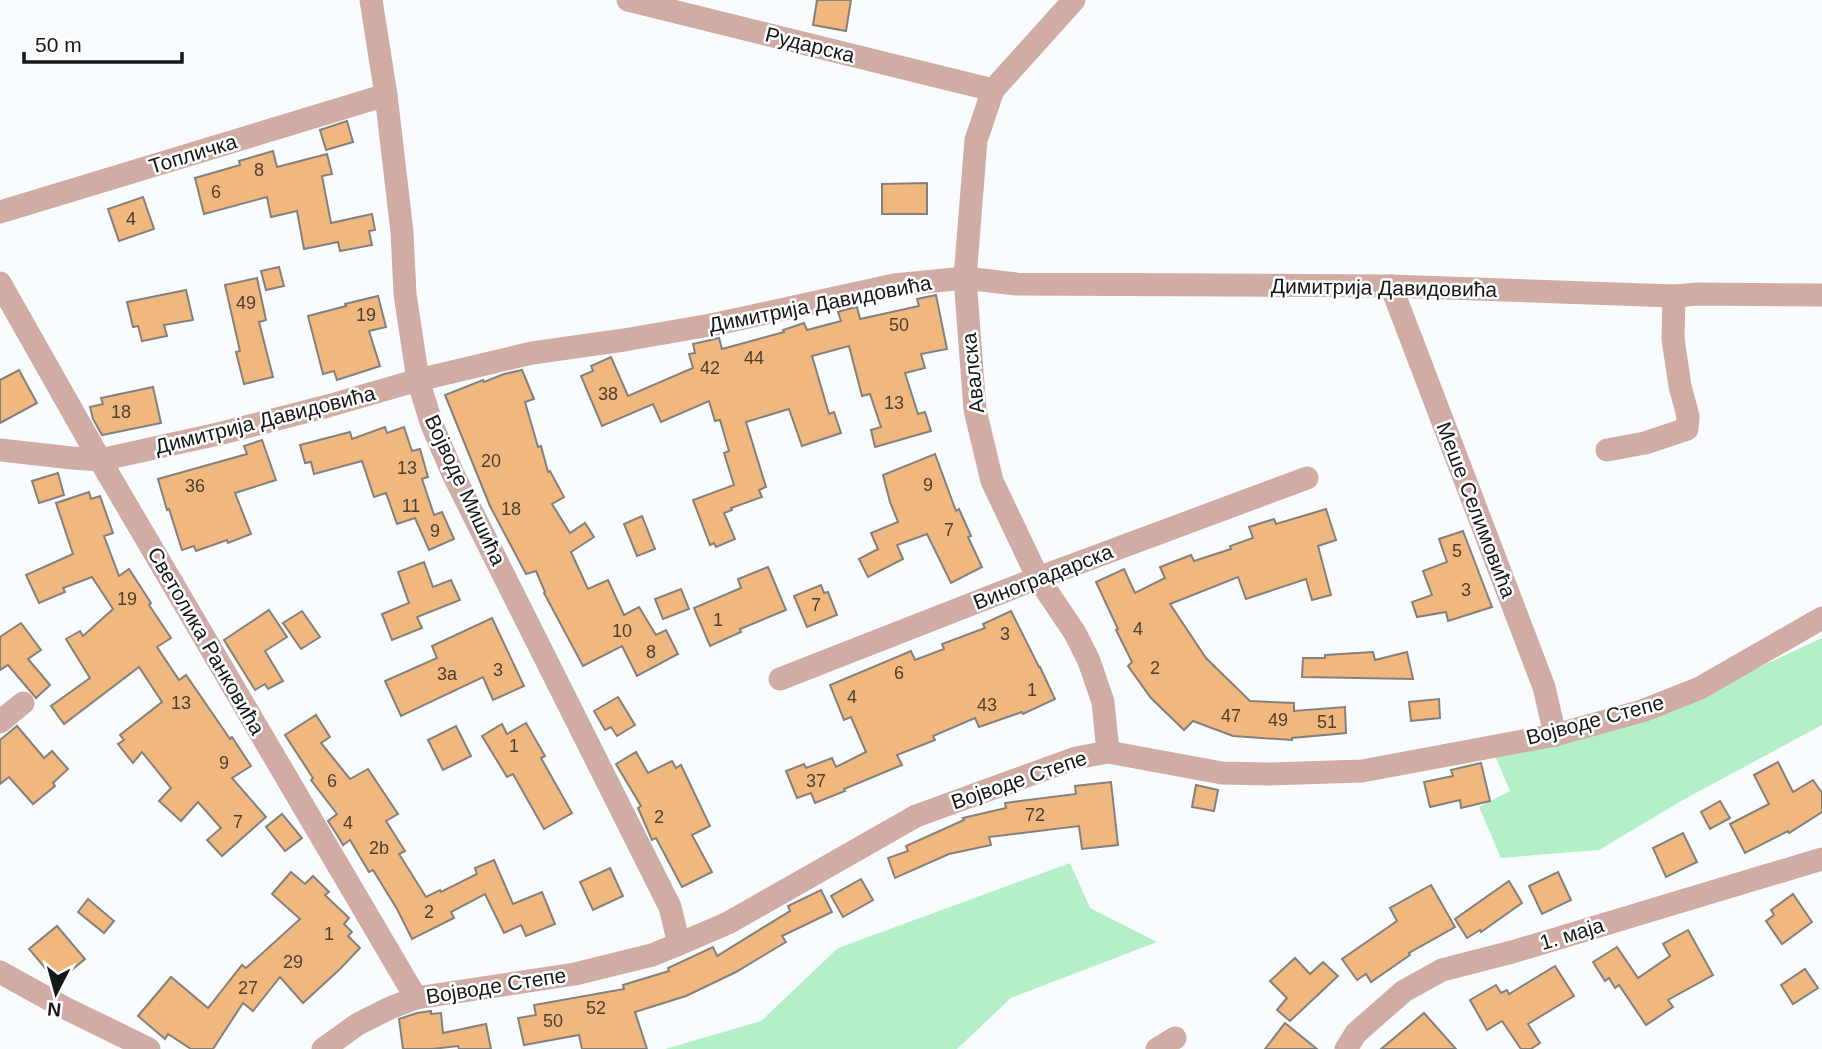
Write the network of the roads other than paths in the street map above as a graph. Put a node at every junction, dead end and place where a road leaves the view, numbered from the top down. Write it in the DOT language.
graph roads {
  1 [pos="371,0"];
  2 [pos="628,0"];
  3 [pos="1074,0"];
  4 [pos="993,90"];
  5 [pos="386,95"];
  6 [pos="0,212"];
  7 [pos="965,278"];
  8 [pos="0,283"];
  9 [pos="1391,286"];
  10 [pos="1822,295"];
  11 [pos="1674,296"];
  12 [pos="418,380"];
  13 [pos="0,450"];
  14 [pos="1607,450"];
  15 [pos="100,460"];
  16 [pos="1307,478"];
  17 [pos="1038,578"];
  18 [pos="1822,618"];
  19 [pos="780,679"];
  20 [pos="23,703"];
  21 [pos="0,722"];
  22 [pos="1555,735"];
  23 [pos="1108,752"];
  24 [pos="1822,859"];
  25 [pos="679,944"];
  26 [pos="0,972"];
  27 [pos="416,999"];
  28 [pos="149,1049"];
  29 [pos="323,1049"];
  30 [pos="1346,1049"];
  1 -- 5 [label="street, Војводе Мишића"];
  2 -- 4 [label="street, Рударска"];
  3 -- 4 [label="street, Авалска"];
  4 -- 7 [label="street, Авалска"];
  5 -- 6 [label="street, Топличка"];
  5 -- 12 [label="street, Војводе Мишића"];
  7 -- 9 [label="street, Димитрија Давидовића"];
  7 -- 12 [label="street, Димитрија Давидовића"];
  7 -- 17 [label="street, Авалска"];
  8 -- 15 [label="street, Светолика Ранковића"];
  9 -- 11 [label="street, Димитрија Давидовића"];
  9 -- 22 [label="street, Меше Селимовића"];
  10 -- 11 [label="street, Димитрија Давидовића"];
  11 -- 14 [label="street"];
  12 -- 15 [label="street, Димитрија Давидовића"];
  12 -- 25 [label="street, Војводе Мишића"];
  13 -- 15 [label="street, Димитрија Давидовића"];
  15 -- 27 [label="street, Светолика Ранковића"];
  16 -- 17 [label="street, Виноградарска"];
  17 -- 19 [label="street, Виноградарска"];
  17 -- 23 [label="street, Авалска"];
  18 -- 22 [label="street, Војводе Степе"];
  20 -- 21 [label="street"];
  22 -- 23 [label="street, Војводе Степе"];
  23 -- 25 [label="street, Војводе Степе"];
  24 -- 30 [label="street, 1. маја"];
  25 -- 27 [label="street, Војводе Степе"];
  26 -- 28 [label="street"];
  27 -- 29 [label="street, Војводе Степе"];
}
